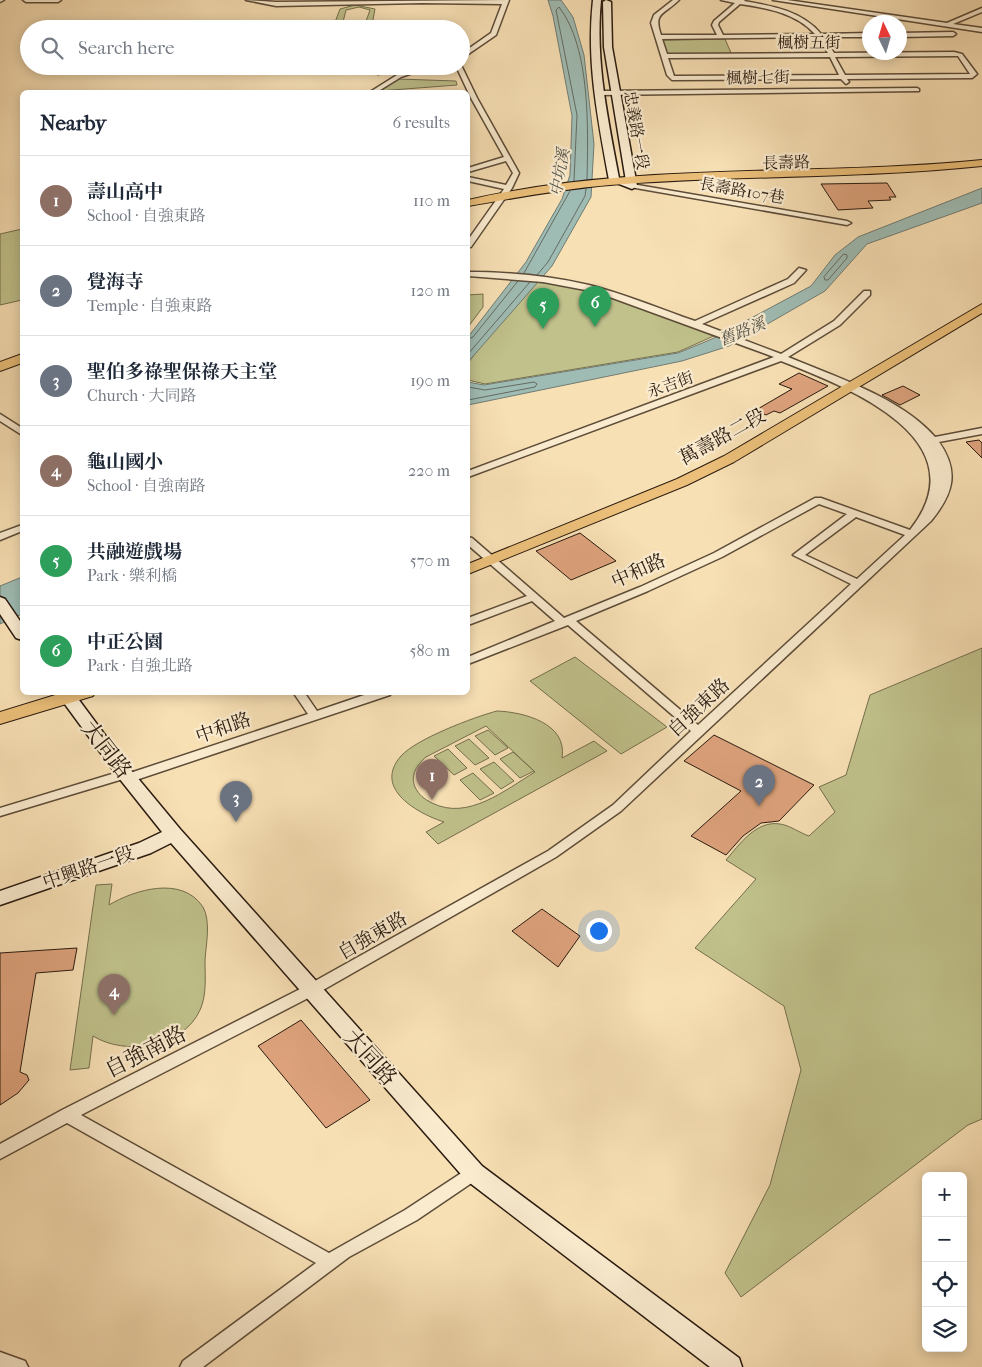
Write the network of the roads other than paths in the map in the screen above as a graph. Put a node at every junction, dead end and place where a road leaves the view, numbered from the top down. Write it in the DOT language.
graph roads {
  1 [pos="26,0"];
  2 [pos="58,0"];
  3 [pos="249,0"];
  4 [pos="597,0"];
  5 [pos="608,0"];
  6 [pos="676,0"];
  7 [pos="724,0"];
  8 [pos="776,0"];
  9 [pos="506,1"];
  10 [pos="740,1"];
  11 [pos="982,10"];
  12 [pos="947,25"];
  13 [pos="982,30"];
  14 [pos="862,35"];
  15 [pos="907,35"];
  16 [pos="721,36"];
  17 [pos="819,36"];
  18 [pos="658,37"];
  19 [pos="470,51"];
  20 [pos="830,55"];
  21 [pos="664,56"];
  22 [pos="982,69"];
  23 [pos="971,73"];
  24 [pos="402,75"];
  25 [pos="463,75"];
  26 [pos="843,77"];
  27 [pos="376,90"];
  28 [pos="851,90"];
  29 [pos="917,90"];
  30 [pos="616,92"];
  31 [pos="600,93"];
  32 [pos="508,158"];
  33 [pos="982,163"];
  34 [pos="973,168"];
  35 [pos="470,169"];
  36 [pos="470,180"];
  37 [pos="614,180"];
  38 [pos="631,183"];
  39 [pos="599,184"];
  40 [pos="503,194"];
  41 [pos="470,202"];
  42 [pos="470,208"];
  43 [pos="847,223"];
  44 [pos="470,242"];
  45 [pos="802,270"];
  46 [pos="470,274"];
  47 [pos="867,293"];
  48 [pos="982,308"];
  49 [pos="695,324"];
  50 [pos="20,351"];
  51 [pos="783,357"];
  52 [pos="0,358"];
  53 [pos="20,359"];
  54 [pos="0,367"];
  55 [pos="849,387"];
  56 [pos="0,417"];
  57 [pos="20,431"];
  58 [pos="982,431"];
  59 [pos="933,440"];
  60 [pos="470,473"];
  61 [pos="855,513"];
  62 [pos="20,529"];
  63 [pos="912,534"];
  64 [pos="0,537"];
  65 [pos="470,542"];
  66 [pos="492,560"];
  67 [pos="470,568"];
  68 [pos="859,584"];
  69 [pos="534,597"];
  70 [pos="0,602"];
  71 [pos="470,621"];
  72 [pos="567,622"];
  73 [pos="19,630"];
  74 [pos="470,661"];
  75 [pos="300,695"];
  76 [pos="377,695"];
  77 [pos="66,696"];
  78 [pos="315,716"];
  79 [pos="0,718"];
  80 [pos="698,731"];
  81 [pos="127,776"];
  82 [pos="0,812"];
  83 [pos="174,834"];
  84 [pos="0,898"];
  85 [pos="312,990"];
  86 [pos="67,1115"];
  87 [pos="0,1152"];
  88 [pos="474,1173"];
  89 [pos="330,1262"];
  90 [pos="0,1360"];
  91 [pos="19,1367"];
  92 [pos="189,1367"];
  93 [pos="730,1367"];
  1 -- 2 [label="street"];
  3 -- 9 [label="street"];
  4 -- 31 [label="main road, 忠義路一段"];
  5 -- 30 [label="main road, 忠義路一段"];
  6 -- 18 [label="street"];
  7 -- 10 [label="street"];
  8 -- 12 [label="street"];
  9 -- 19 [label="street"];
  10 -- 16 [label="street"];
  10 -- 17 [label="street"];
  11 -- 12 [label="street"];
  12 -- 13 [label="street"];
  12 -- 15 [label="street"];
  14 -- 17 [label="street"];
  16 -- 17 [label="street"];
  16 -- 18 [label="street"];
  17 -- 20 [label="street"];
  18 -- 21 [label="street"];
  20 -- 21 [label="street, 楓樹五街"];
  20 -- 23 [label="street, 楓樹五街"];
  20 -- 26 [label="street"];
  21 -- 26 [label="street"];
  22 -- 23 [label="street"];
  23 -- 26 [label="street"];
  24 -- 27 [label="street"];
  25 -- 32 [label="street"];
  26 -- 28 [label="street"];
  28 -- 29 [label="street, 楓樹七街"];
  28 -- 30 [label="street, 楓樹七街"];
  30 -- 31 [label="street, 楓樹七街"];
  30 -- 38 [label="main road, 忠義路一段"];
  31 -- 37 [label="main road, 忠義路一段"];
  32 -- 35 [label="street"];
  32 -- 40 [label="street"];
  33 -- 34 [label="main road, 長壽路"];
  34 -- 38 [label="main road, 長壽路"];
  36 -- 40 [label="street"];
  37 -- 38 [label="main road, 長壽路"];
  37 -- 39 [label="main road, 長壽路"];
  38 -- 39 [label="main road, 長壽路"];
  38 -- 43 [label="street, 長壽路107巷"];
  39 -- 40 [label="main road"];
  40 -- 41 [label="main road"];
  40 -- 42 [label="main road"];
  40 -- 44 [label="street"];
  45 -- 49 [label="street"];
  46 -- 49 [label="street, 自強東路"];
  47 -- 51 [label="street, 永吉街"];
  48 -- 55 [label="main road, 萬壽路二段"];
  49 -- 51 [label="street, 自強東路"];
  50 -- 52 [label="main road"];
  51 -- 55 [label="street, 自強東路"];
  51 -- 60 [label="street, 永吉街"];
  53 -- 54 [label="main road"];
  55 -- 59 [label="street, 自強東路"];
  55 -- 66 [label="main road, 萬壽路二段"];
  56 -- 57 [label="street"];
  58 -- 59 [label="street"];
  59 -- 63 [label="street, 自強東路"];
  61 -- 63 [label="street"];
  61 -- 68 [label="street"];
  61 -- 72 [label="street, 中和路"];
  62 -- 64 [label="street"];
  63 -- 68 [label="street, 自強東路"];
  65 -- 66 [label="street"];
  66 -- 67 [label="main road, 萬壽路二段"];
  66 -- 69 [label="street"];
  68 -- 80 [label="street, 自強東路"];
  69 -- 71 [label="street"];
  69 -- 72 [label="street"];
  70 -- 73 [label="main road"];
  72 -- 74 [label="street, 中和路"];
  72 -- 80 [label="street"];
  75 -- 78 [label="street"];
  76 -- 78 [label="street, 中和路"];
  77 -- 79 [label="main road"];
  77 -- 81 [label="main road, 大同路"];
  78 -- 81 [label="street, 中和路"];
  80 -- 85 [label="street, 自強東路"];
  81 -- 82 [label="street, 中和路"];
  81 -- 83 [label="main road, 大同路"];
  83 -- 84 [label="main road, 中興路一段"];
  83 -- 85 [label="main road, 大同路"];
  85 -- 86 [label="street, 自強南路"];
  85 -- 88 [label="main road, 大同路"];
  86 -- 87 [label="street, 自強南路"];
  86 -- 89 [label="street"];
  88 -- 89 [label="street"];
  88 -- 93 [label="main road, 大同路"];
  89 -- 92 [label="street"];
  90 -- 91 [label="street"];
}
